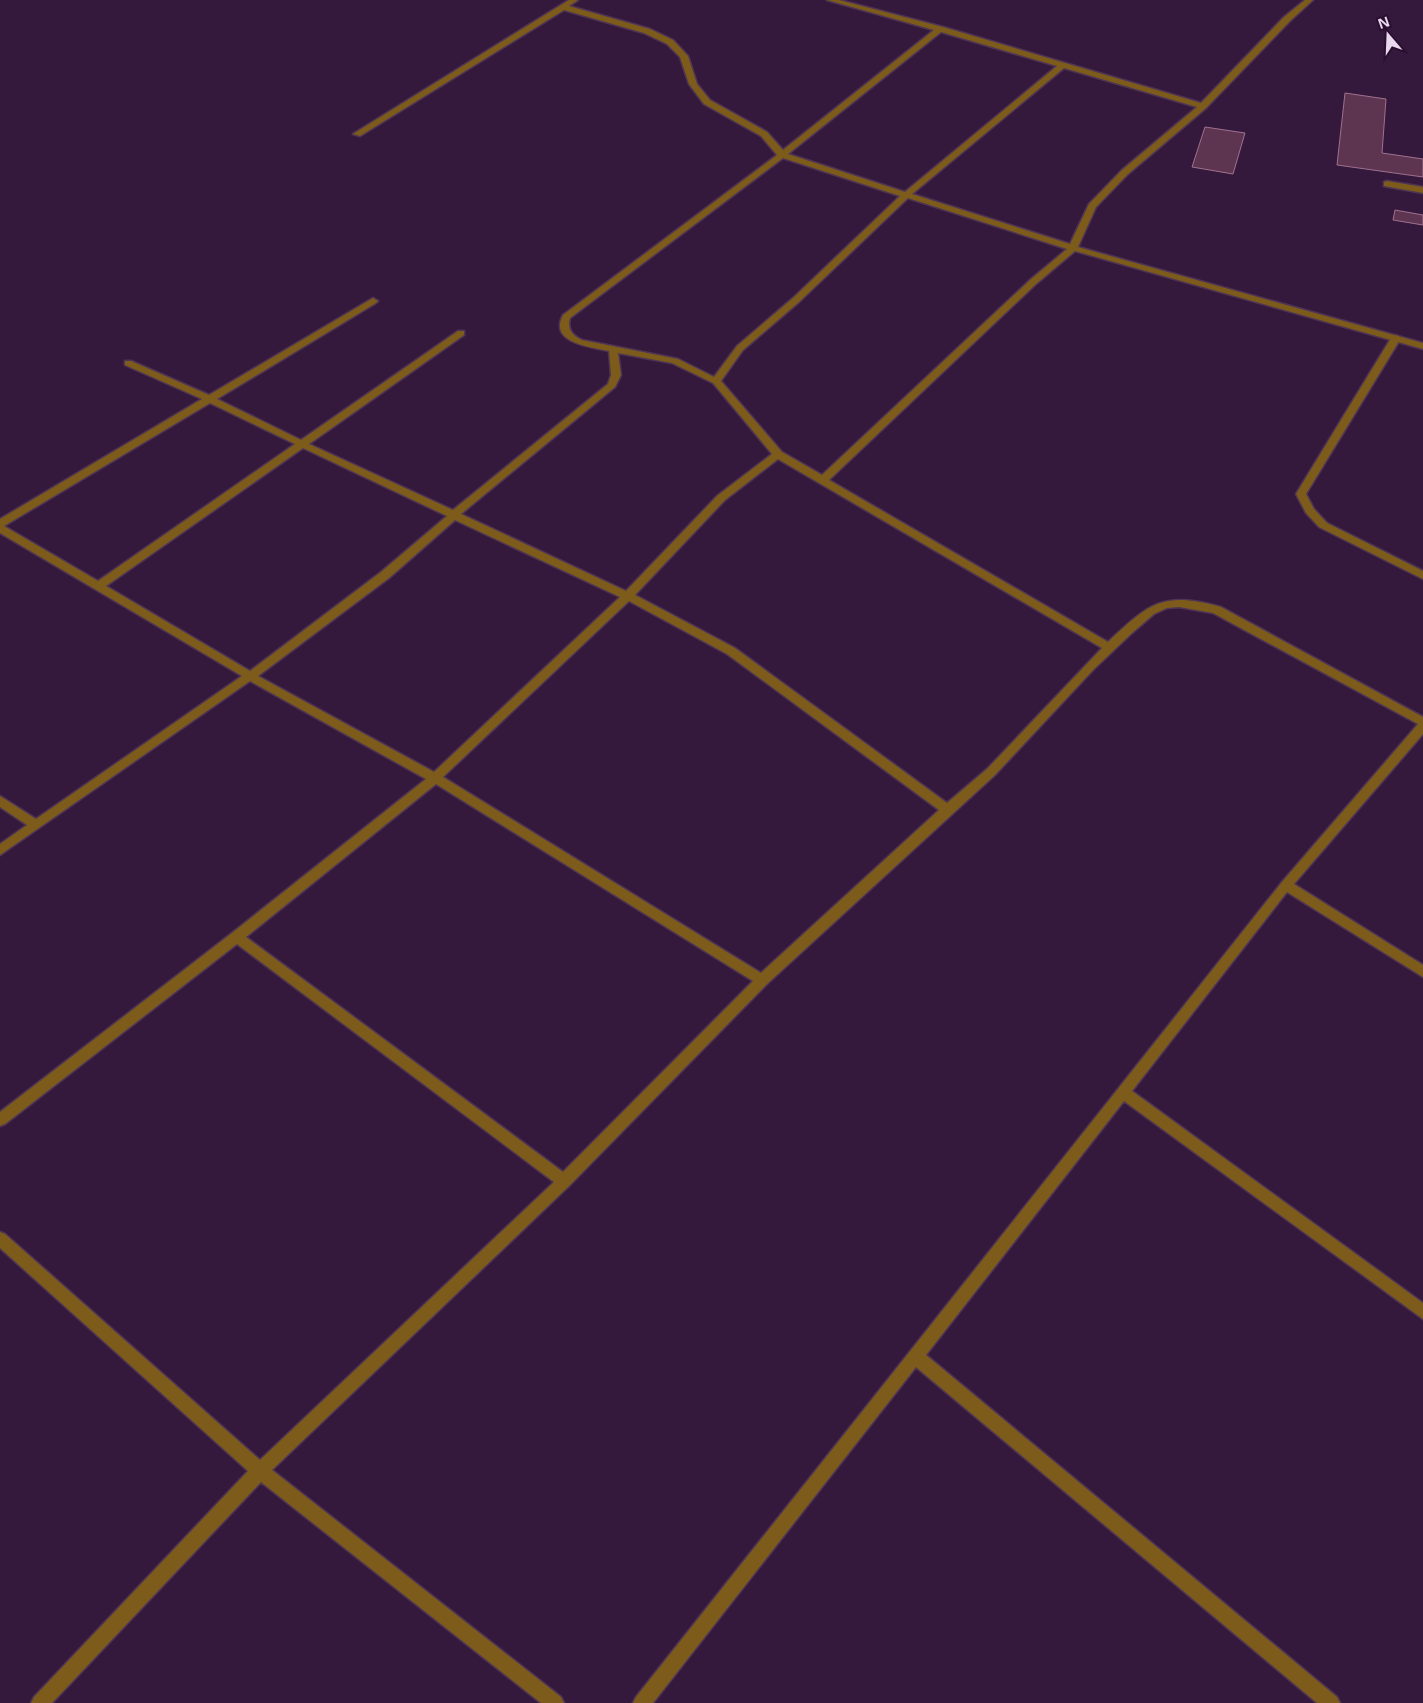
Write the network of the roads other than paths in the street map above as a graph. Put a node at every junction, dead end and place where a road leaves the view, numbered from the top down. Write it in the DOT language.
graph roads {
  1 [pos="574,0"];
  2 [pos="831,0"];
  3 [pos="1309,0"];
  4 [pos="563,7"];
  5 [pos="940,29"];
  6 [pos="1063,65"];
  7 [pos="1203,106"];
  8 [pos="357,134"];
  9 [pos="782,154"];
  10 [pos="1387,184"];
  11 [pos="1423,190"];
  12 [pos="906,195"];
  13 [pos="1073,248"];
  14 [pos="373,302"];
  15 [pos="460,333"];
  16 [pos="1396,338"];
  17 [pos="1423,346"];
  18 [pos="613,348"];
  19 [pos="128,362"];
  20 [pos="716,381"];
  21 [pos="210,399"];
  22 [pos="302,444"];
  23 [pos="778,454"];
  24 [pos="822,481"];
  25 [pos="455,514"];
  26 [pos="0,526"];
  27 [pos="1423,575"];
  28 [pos="98,586"];
  29 [pos="628,596"];
  30 [pos="1110,648"];
  31 [pos="250,676"];
  32 [pos="1423,722"];
  33 [pos="1423,726"];
  34 [pos="435,778"];
  35 [pos="0,801"];
  36 [pos="947,810"];
  37 [pos="36,825"];
  38 [pos="0,850"];
  39 [pos="1286,885"];
  40 [pos="237,937"];
  41 [pos="1423,972"];
  42 [pos="762,980"];
  43 [pos="1123,1092"];
  44 [pos="0,1120"];
  45 [pos="564,1182"];
  46 [pos="0,1239"];
  47 [pos="1423,1312"];
  48 [pos="915,1356"];
  49 [pos="260,1471"];
  50 [pos="40,1703"];
  51 [pos="554,1703"];
  52 [pos="642,1703"];
  53 [pos="1331,1703"];
  1 -- 4 [label="street"];
  2 -- 5 [label="street"];
  3 -- 7 [label="street"];
  4 -- 8 [label="street"];
  4 -- 9 [label="street"];
  5 -- 6 [label="street"];
  5 -- 9 [label="street"];
  6 -- 7 [label="street"];
  6 -- 12 [label="street"];
  7 -- 13 [label="street"];
  9 -- 12 [label="street"];
  9 -- 18 [label="street"];
  10 -- 11 [label="street"];
  12 -- 13 [label="street"];
  12 -- 20 [label="street"];
  13 -- 16 [label="street"];
  13 -- 24 [label="street"];
  14 -- 21 [label="street"];
  15 -- 22 [label="street"];
  16 -- 17 [label="street"];
  16 -- 27 [label="street"];
  18 -- 20 [label="street"];
  18 -- 25 [label="street"];
  19 -- 21 [label="street"];
  20 -- 23 [label="street"];
  21 -- 22 [label="street"];
  21 -- 26 [label="street"];
  22 -- 25 [label="street"];
  22 -- 28 [label="street"];
  23 -- 24 [label="street"];
  23 -- 29 [label="street"];
  24 -- 30 [label="street"];
  25 -- 29 [label="street"];
  25 -- 31 [label="street"];
  26 -- 28 [label="street"];
  28 -- 31 [label="street"];
  29 -- 34 [label="street"];
  29 -- 36 [label="street"];
  30 -- 32 [label="street"];
  30 -- 36 [label="street"];
  31 -- 34 [label="street"];
  31 -- 37 [label="street"];
  33 -- 39 [label="street"];
  34 -- 40 [label="street"];
  34 -- 42 [label="street"];
  35 -- 37 [label="street"];
  36 -- 42 [label="street"];
  37 -- 38 [label="street"];
  39 -- 41 [label="street"];
  39 -- 43 [label="street"];
  40 -- 44 [label="street"];
  40 -- 45 [label="street"];
  42 -- 45 [label="street"];
  43 -- 47 [label="street"];
  43 -- 48 [label="street"];
  45 -- 49 [label="street"];
  46 -- 49 [label="street"];
  48 -- 52 [label="street"];
  48 -- 53 [label="street"];
  49 -- 50 [label="street"];
  49 -- 51 [label="street"];
}
